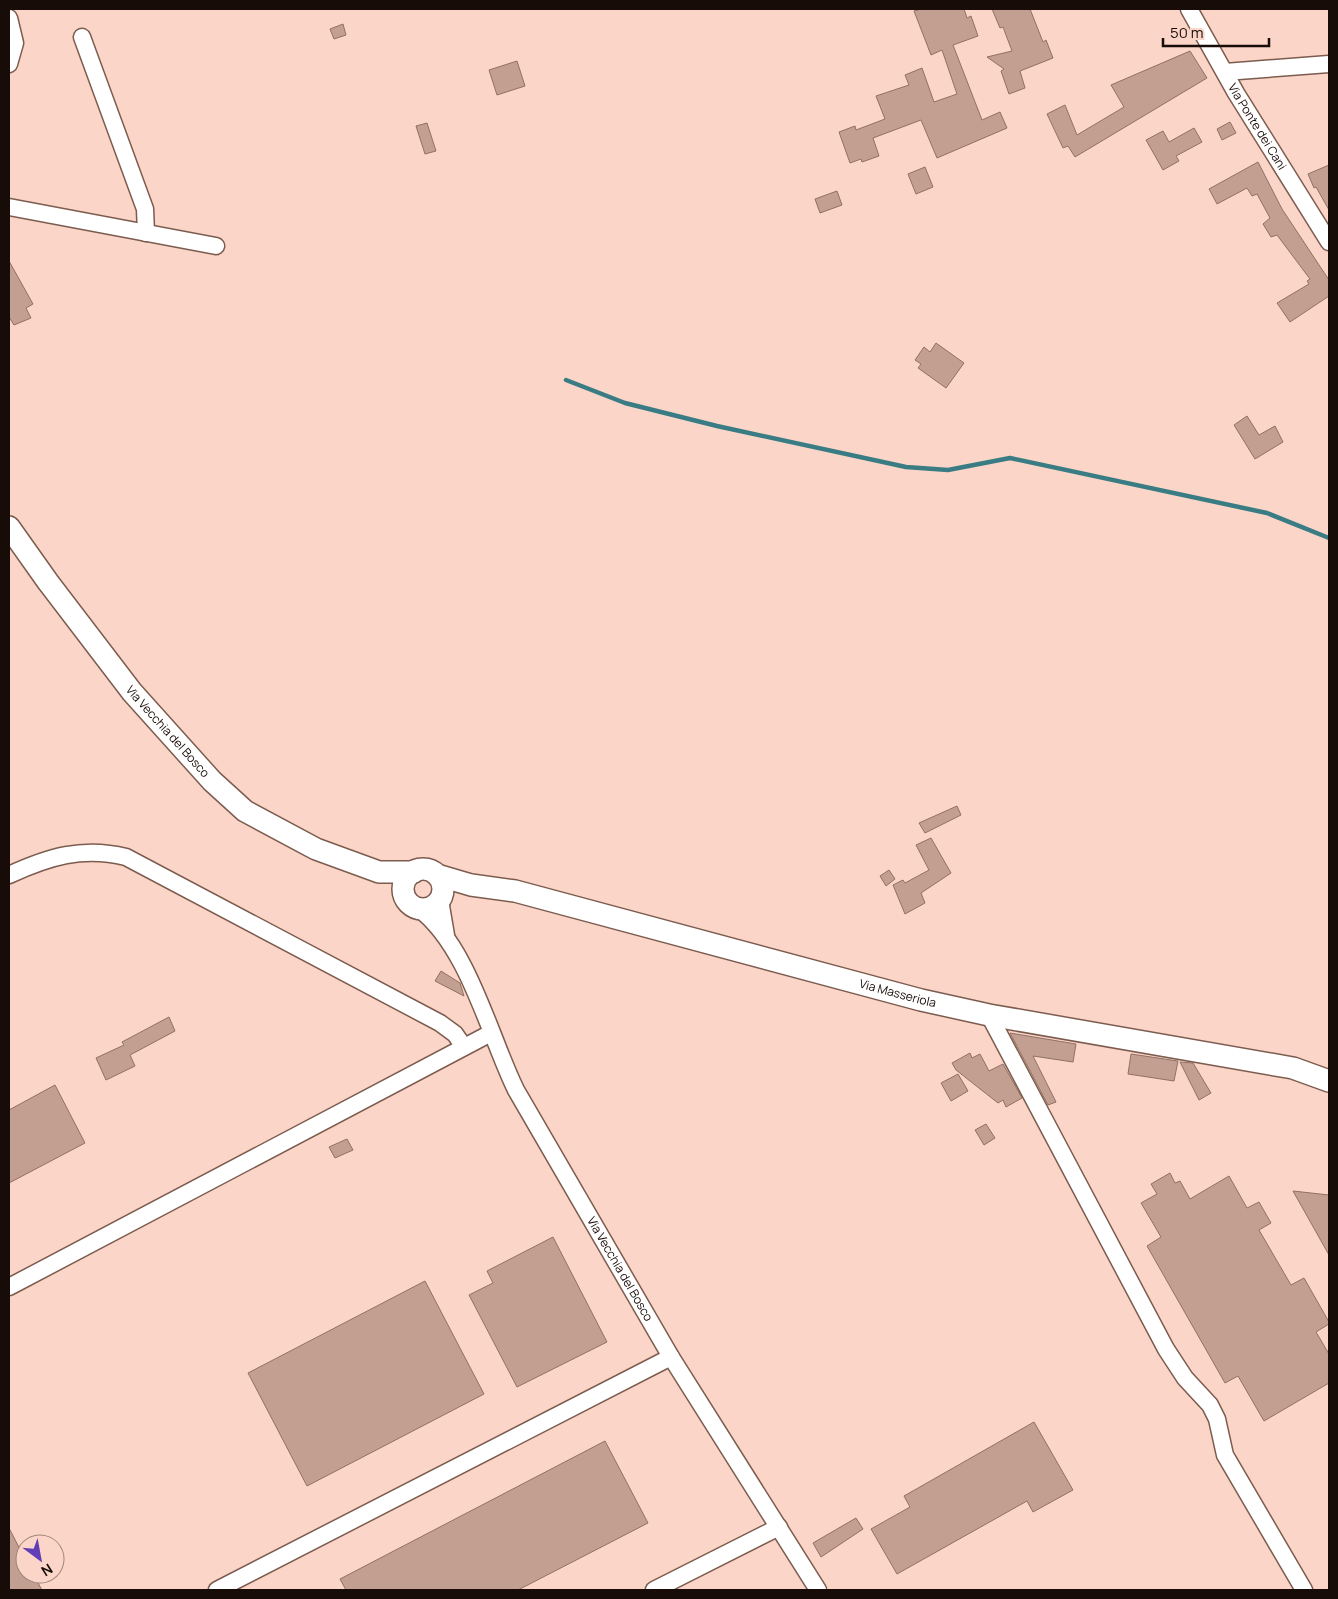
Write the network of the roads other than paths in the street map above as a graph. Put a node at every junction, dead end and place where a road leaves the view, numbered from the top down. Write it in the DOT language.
graph roads {
  1 [pos="1190,9"];
  2 [pos="9,18"];
  3 [pos="82,38"];
  4 [pos="9,64"];
  5 [pos="1329,64"];
  6 [pos="1225,72"];
  7 [pos="9,207"];
  8 [pos="146,233"];
  9 [pos="1329,242"];
  10 [pos="216,246"];
  11 [pos="9,527"];
  12 [pos="379,872"];
  13 [pos="414,872"];
  14 [pos="9,875"];
  15 [pos="437,875"];
  16 [pos="471,885"];
  17 [pos="441,899"];
  18 [pos="411,901"];
  19 [pos="446,934"];
  20 [pos="989,1016"];
  21 [pos="491,1033"];
  22 [pos="464,1046"];
  23 [pos="1329,1081"];
  24 [pos="9,1287"];
  25 [pos="670,1357"];
  26 [pos="779,1527"];
  27 [pos="216,1590"];
  28 [pos="654,1590"];
  29 [pos="818,1590"];
  30 [pos="1304,1590"];
  1 -- 6 [label="street, Via Ponte dei Cani"];
  2 -- 4 [label="street"];
  3 -- 8 [label="street"];
  5 -- 6 [label="street"];
  6 -- 9 [label="street, Via Ponte dei Cani"];
  7 -- 8 [label="street"];
  8 -- 10 [label="street"];
  11 -- 12 [label="main road, Via Vecchia del Bosco"];
  12 -- 13 [label="main road"];
  12 -- 18 [label="main road"];
  13 -- 15 [label="main road"];
  13 -- 18 [label="main road"];
  14 -- 22 [label="street"];
  15 -- 16 [label="main road, Via Masseriola"];
  15 -- 17 [label="main road"];
  16 -- 17 [label="main road"];
  16 -- 20 [label="main road, Via Masseriola"];
  17 -- 18 [label="main road"];
  17 -- 19 [label="street"];
  18 -- 19 [label="street"];
  19 -- 21 [label="street, Via Vecchia del Bosco"];
  20 -- 23 [label="main road, Via Masseriola"];
  20 -- 30 [label="street"];
  21 -- 22 [label="street"];
  21 -- 25 [label="street, Via Vecchia del Bosco"];
  22 -- 24 [label="street"];
  25 -- 26 [label="street, Via Vecchia del Bosco"];
  25 -- 27 [label="street"];
  26 -- 28 [label="street"];
  26 -- 29 [label="street, Via Vecchia del Bosco"];
}
